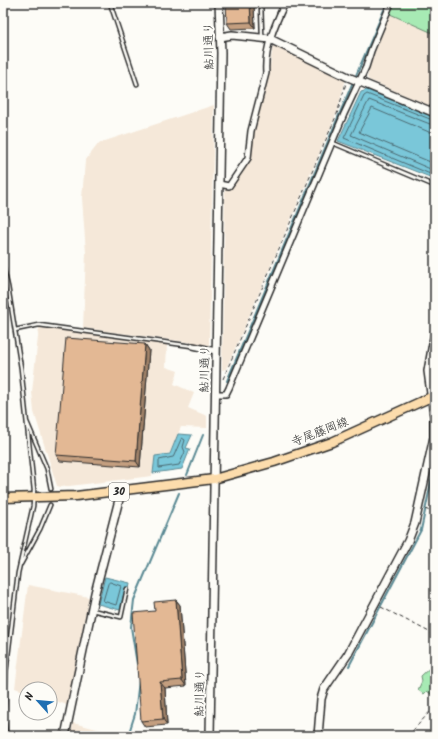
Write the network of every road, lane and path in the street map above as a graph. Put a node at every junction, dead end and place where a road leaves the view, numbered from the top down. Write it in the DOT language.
graph roads {
  1 [pos="110,3"];
  2 [pos="220,3"];
  3 [pos="261,3"];
  4 [pos="285,3"];
  5 [pos="391,3"];
  6 [pos="220,37"];
  7 [pos="262,37"];
  8 [pos="270,38"];
  9 [pos="348,77"];
  10 [pos="359,81"];
  11 [pos="137,84"];
  12 [pos="435,113"];
  13 [pos="333,142"];
  14 [pos="219,184"];
  15 [pos="435,186"];
  16 [pos="3,266"];
  17 [pos="15,330"];
  18 [pos="435,333"];
  19 [pos="193,346"];
  20 [pos="216,351"];
  21 [pos="221,383"];
  22 [pos="215,394"];
  23 [pos="431,397"];
  24 [pos="26,417"];
  25 [pos="214,479"];
  26 [pos="50,489"];
  27 [pos="121,492"];
  28 [pos="3,498"];
  29 [pos="34,498"];
  30 [pos="50,506"];
  31 [pos="419,506"];
  32 [pos="435,513"];
  33 [pos="18,573"];
  34 [pos="127,589"];
  35 [pos="375,604"];
  36 [pos="92,610"];
  37 [pos="435,635"];
  38 [pos="435,706"];
  39 [pos="6,736"];
  40 [pos="65,736"];
  41 [pos="210,736"];
  42 [pos="318,736"];
  43 [pos="408,736"];
  1 -- 11 [label="lane"];
  2 -- 6 [label="street, 鮎川通り"];
  3 -- 7 [label="lane"];
  4 -- 8 [label="street"];
  5 -- 10 [label="street"];
  6 -- 7 [label="street"];
  6 -- 14 [label="street, 鮎川通り"];
  7 -- 8 [label="street"];
  8 -- 9 [label="street"];
  8 -- 14 [label="street"];
  9 -- 10 [label="street"];
  9 -- 21 [label="path"];
  10 -- 12 [label="street"];
  10 -- 13 [label="street"];
  13 -- 15 [label="lane"];
  13 -- 22 [label="street"];
  14 -- 20 [label="street, 鮎川通り"];
  16 -- 17 [label="lane"];
  17 -- 19 [label="lane"];
  17 -- 24 [label="lane"];
  18 -- 23 [label="street"];
  19 -- 20 [label="street"];
  20 -- 22 [label="street, 鮎川通り"];
  22 -- 25 [label="street, 鮎川通り"];
  23 -- 25 [label="main road, 寺尾藤岡線"];
  23 -- 31 [label="street"];
  24 -- 26 [label="lane"];
  24 -- 29 [label="lane"];
  25 -- 27 [label="main road, 30"];
  25 -- 41 [label="street, 鮎川通り"];
  27 -- 29 [label="main road, 30"];
  27 -- 36 [label="street"];
  28 -- 29 [label="main road, 30"];
  29 -- 33 [label="lane"];
  30 -- 33 [label="lane"];
  31 -- 32 [label="path"];
  31 -- 35 [label="street"];
  33 -- 39 [label="lane"];
  34 -- 36 [label="lane"];
  35 -- 37 [label="path"];
  35 -- 42 [label="street"];
  36 -- 40 [label="street"];
  38 -- 43 [label="path"];
}
